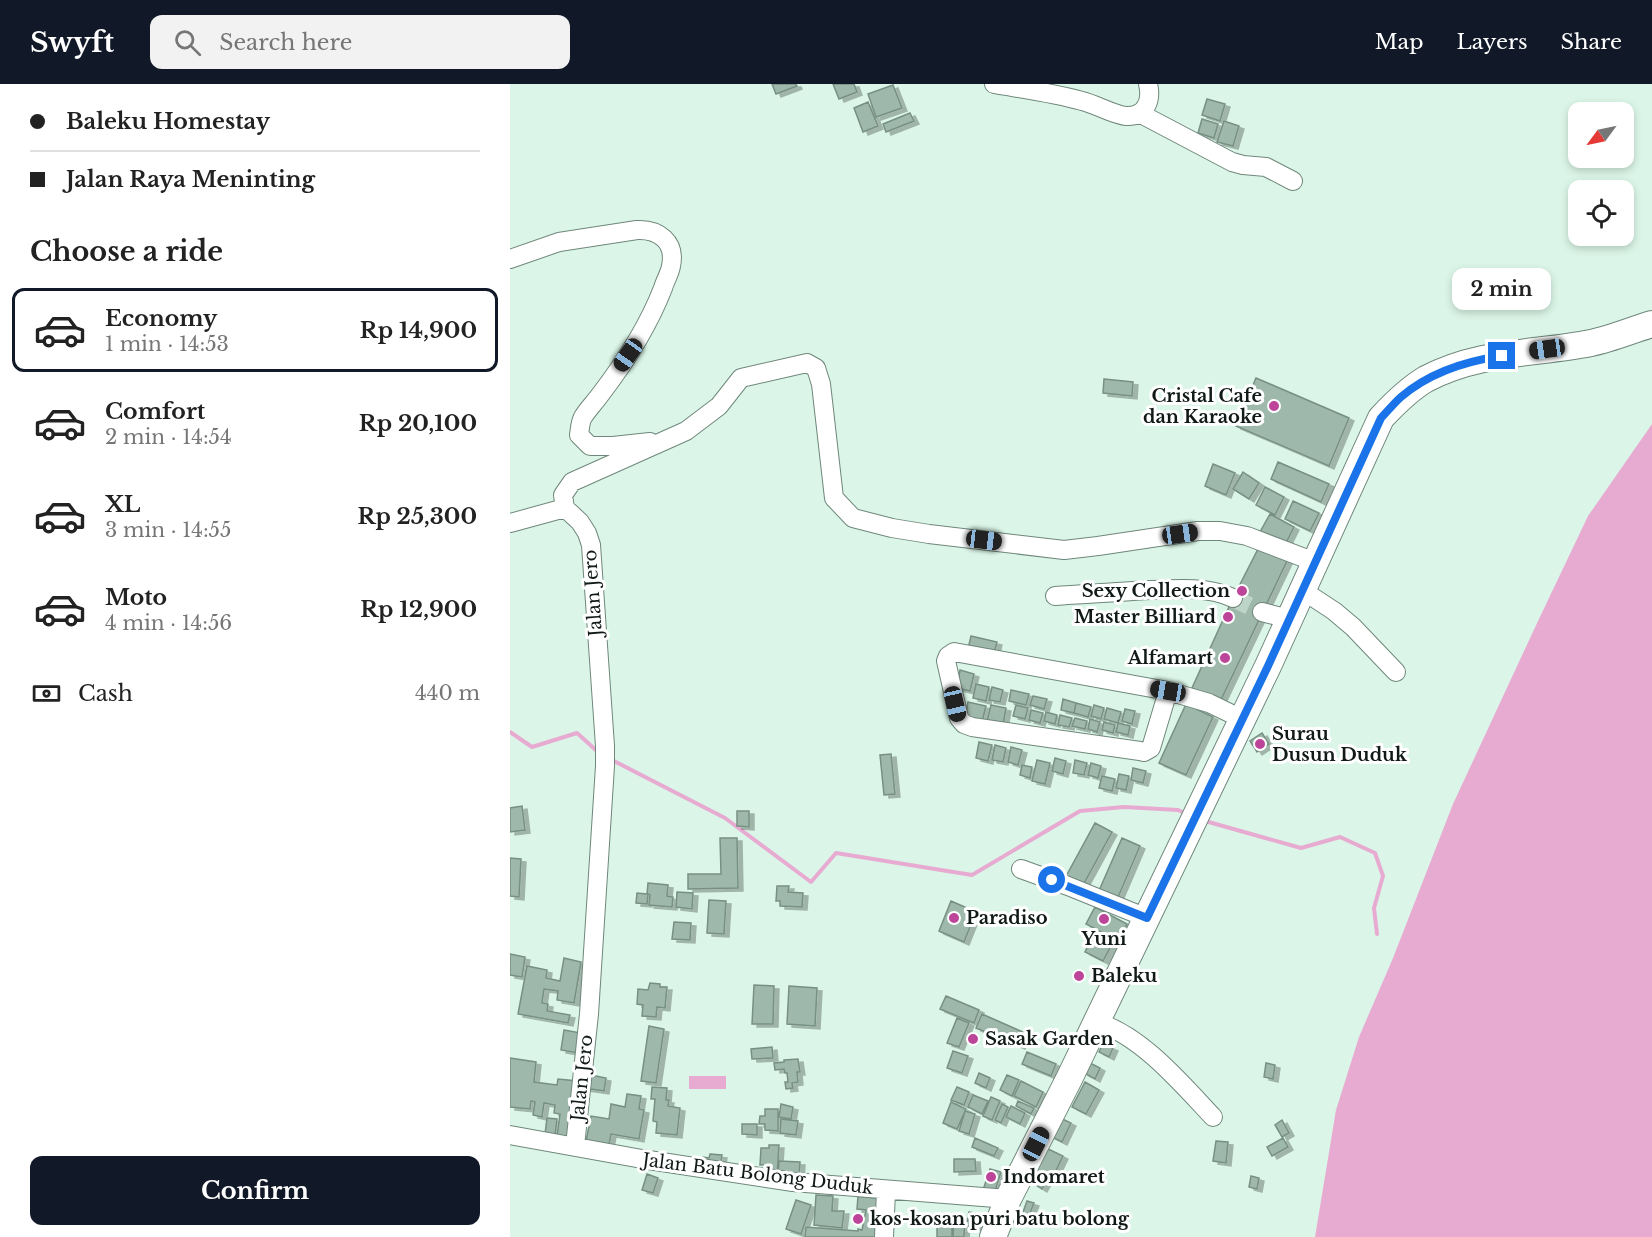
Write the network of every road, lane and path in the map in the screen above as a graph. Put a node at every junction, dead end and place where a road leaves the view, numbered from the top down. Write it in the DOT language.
graph roads {
  1 [pos="994,84"];
  2 [pos="1148,84"];
  3 [pos="1077,92"];
  4 [pos="1139,113"];
  5 [pos="1293,181"];
  6 [pos="510,259"];
  7 [pos="1652,324"];
  8 [pos="664,441"];
  9 [pos="565,508"];
  10 [pos="510,523"];
  11 [pos="1315,562"];
  12 [pos="1302,590"];
  13 [pos="1055,596"];
  14 [pos="1233,597"];
  15 [pos="1263,612"];
  16 [pos="1289,619"];
  17 [pos="1396,672"];
  18 [pos="1168,691"];
  19 [pos="1242,719"];
  20 [pos="1021,869"];
  21 [pos="1147,918"];
  22 [pos="1096,1022"];
  23 [pos="1213,1117"];
  24 [pos="510,1135"];
  25 [pos="575,1146"];
  26 [pos="886,1191"];
  27 [pos="1008,1199"];
  28 [pos="884,1237"];
  29 [pos="993,1237"];
  1 -- 3 [label="street"];
  2 -- 4 [label="street"];
  3 -- 4 [label="street"];
  4 -- 5 [label="street"];
  6 -- 8 [label="street"];
  7 -- 11 [label="highway"];
  8 -- 9 [label="street"];
  8 -- 11 [label="street"];
  9 -- 10 [label="street"];
  9 -- 25 [label="street, Jalan Jero"];
  11 -- 12 [label="highway"];
  12 -- 16 [label="highway"];
  12 -- 17 [label="street"];
  13 -- 14 [label="street"];
  15 -- 16 [label="street"];
  16 -- 19 [label="highway"];
  18 -- 18 [label="street"];
  18 -- 19 [label="street"];
  19 -- 21 [label="highway"];
  20 -- 21 [label="street"];
  21 -- 22 [label="highway"];
  22 -- 23 [label="street"];
  22 -- 27 [label="highway"];
  24 -- 25 [label="street, Jalan Batu Bolong Duduk"];
  25 -- 26 [label="street, Jalan Batu Bolong Duduk"];
  26 -- 27 [label="street, Jalan Batu Bolong Duduk"];
  26 -- 28 [label="street"];
  27 -- 29 [label="highway"];
}
